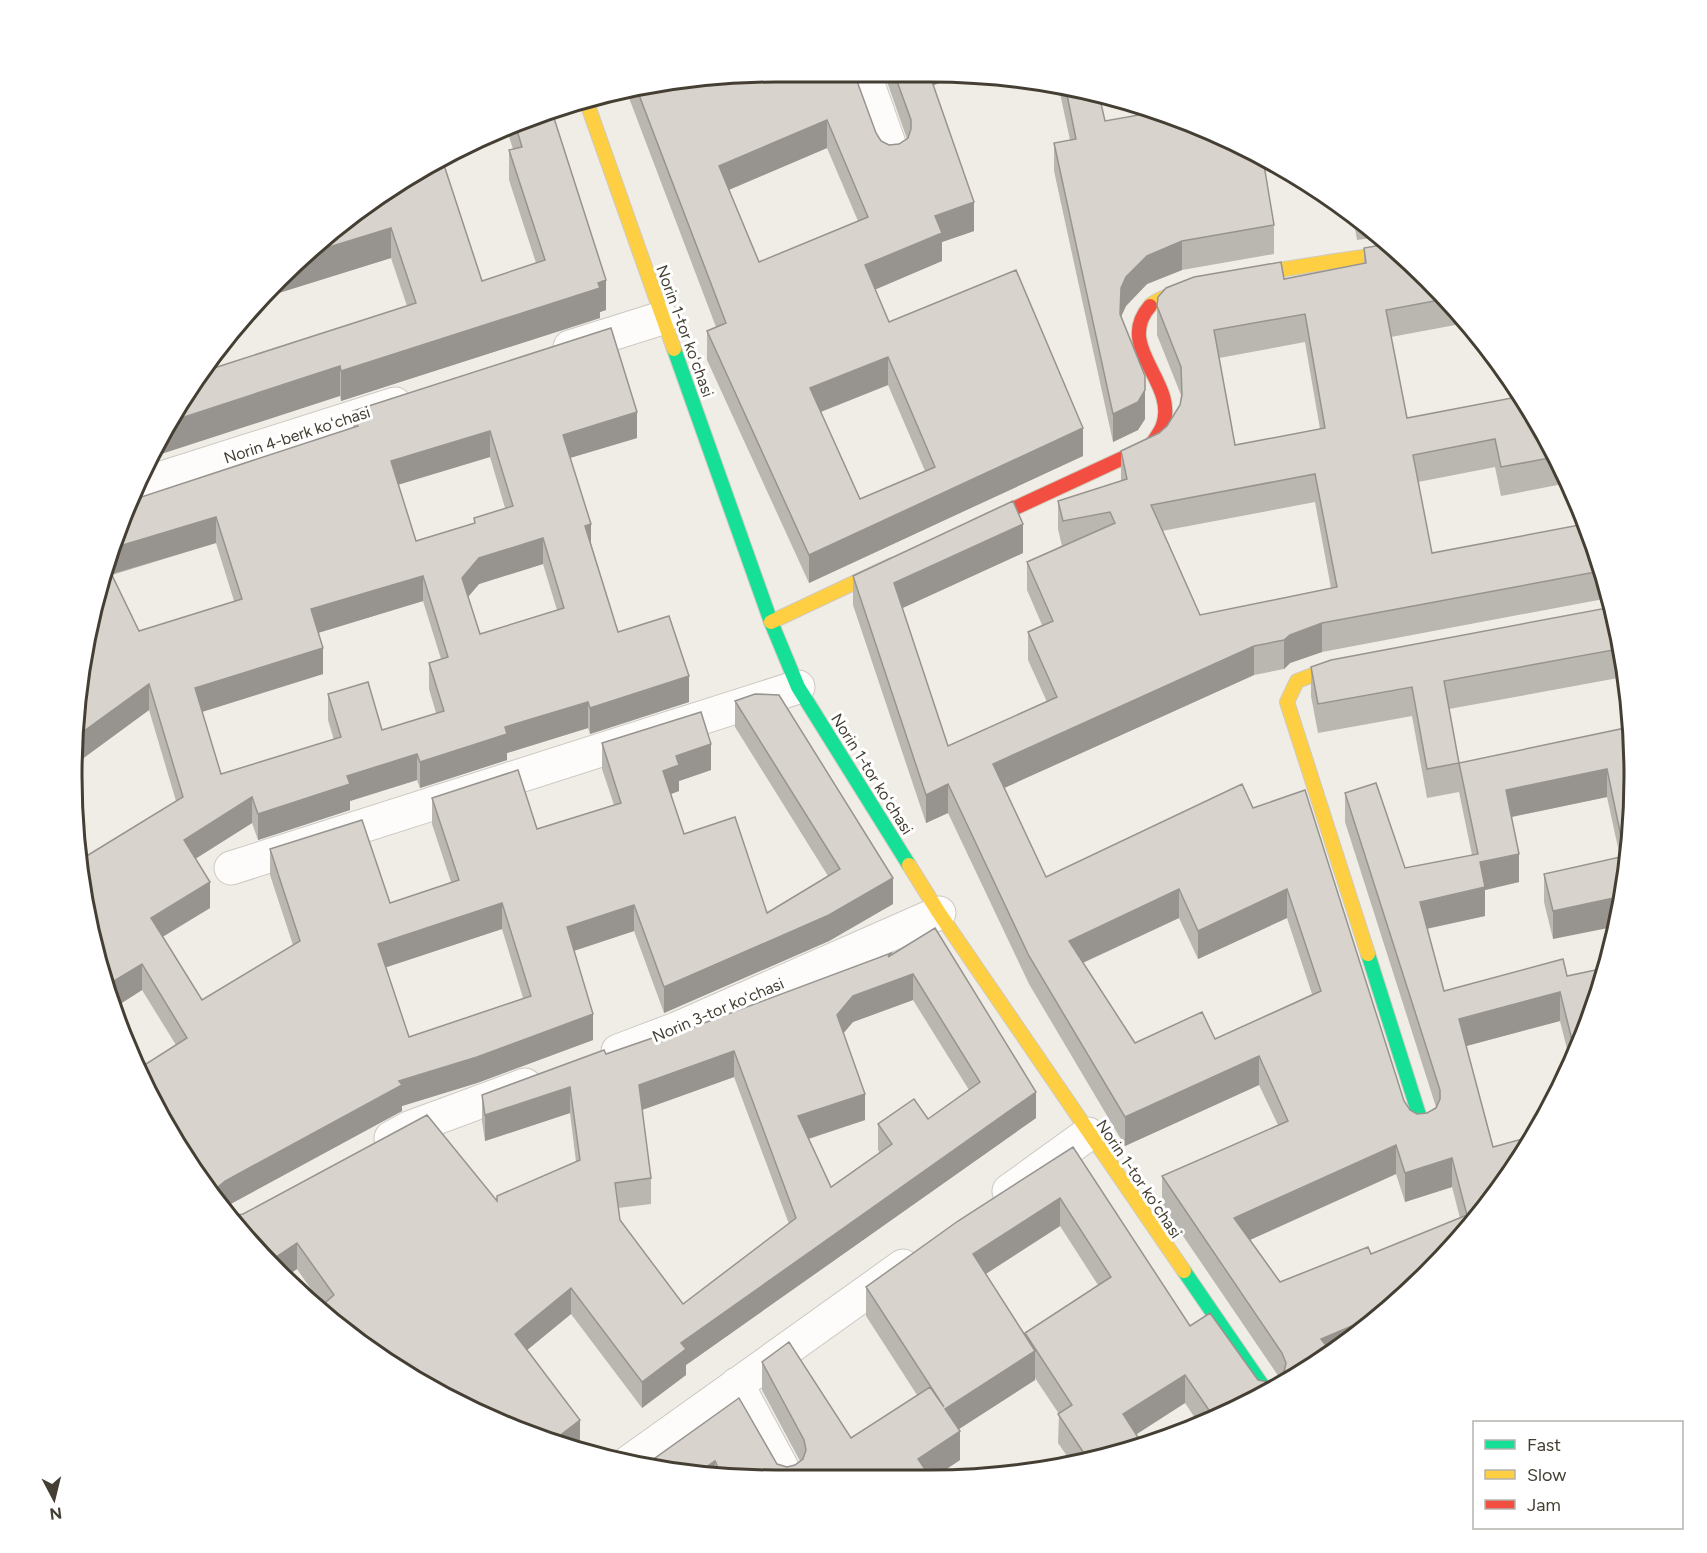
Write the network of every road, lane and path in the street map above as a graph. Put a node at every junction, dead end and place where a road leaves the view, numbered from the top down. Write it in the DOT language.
graph roads {
  1 [pos="867,82"];
  2 [pos="589,108"];
  3 [pos="893,155"];
  4 [pos="1386,254"];
  5 [pos="662,318"];
  6 [pos="539,357"];
  7 [pos="427,393"];
  8 [pos="148,482"];
  9 [pos="956,536"];
  10 [pos="902,561"];
  11 [pos="771,622"];
  12 [pos="1372,661"];
  13 [pos="798,687"];
  14 [pos="231,868"];
  15 [pos="939,913"];
  16 [pos="587,1062"];
  17 [pos="553,1075"];
  18 [pos="1422,1124"];
  19 [pos="1088,1134"];
  20 [pos="368,1151"];
  21 [pos="981,1211"];
  22 [pos="932,1245"];
  23 [pos="736,1384"];
  24 [pos="1263,1386"];
  25 [pos="637,1456"];
  26 [pos="783,1470"];
  1 -- 3 [label="street"];
  2 -- 5 [label="street, Norin 1-tor koʻchasi"];
  4 -- 9 [label="street"];
  5 -- 6 [label="street"];
  5 -- 11 [label="street, Norin 1-tor koʻchasi"];
  7 -- 8 [label="street, Norin 4-berk koʻchasi"];
  10 -- 11 [label="street"];
  11 -- 13 [label="street, Norin 1-tor koʻchasi"];
  12 -- 18 [label="street"];
  13 -- 14 [label="street"];
  13 -- 15 [label="street, Norin 1-tor koʻchasi"];
  15 -- 16 [label="street, Norin 3-tor koʻchasi"];
  15 -- 19 [label="street, Norin 1-tor koʻchasi"];
  17 -- 20 [label="street"];
  19 -- 21 [label="street"];
  19 -- 24 [label="street, Norin 1-tor koʻchasi"];
  22 -- 23 [label="street"];
  23 -- 25 [label="street"];
  23 -- 26 [label="street"];
}
